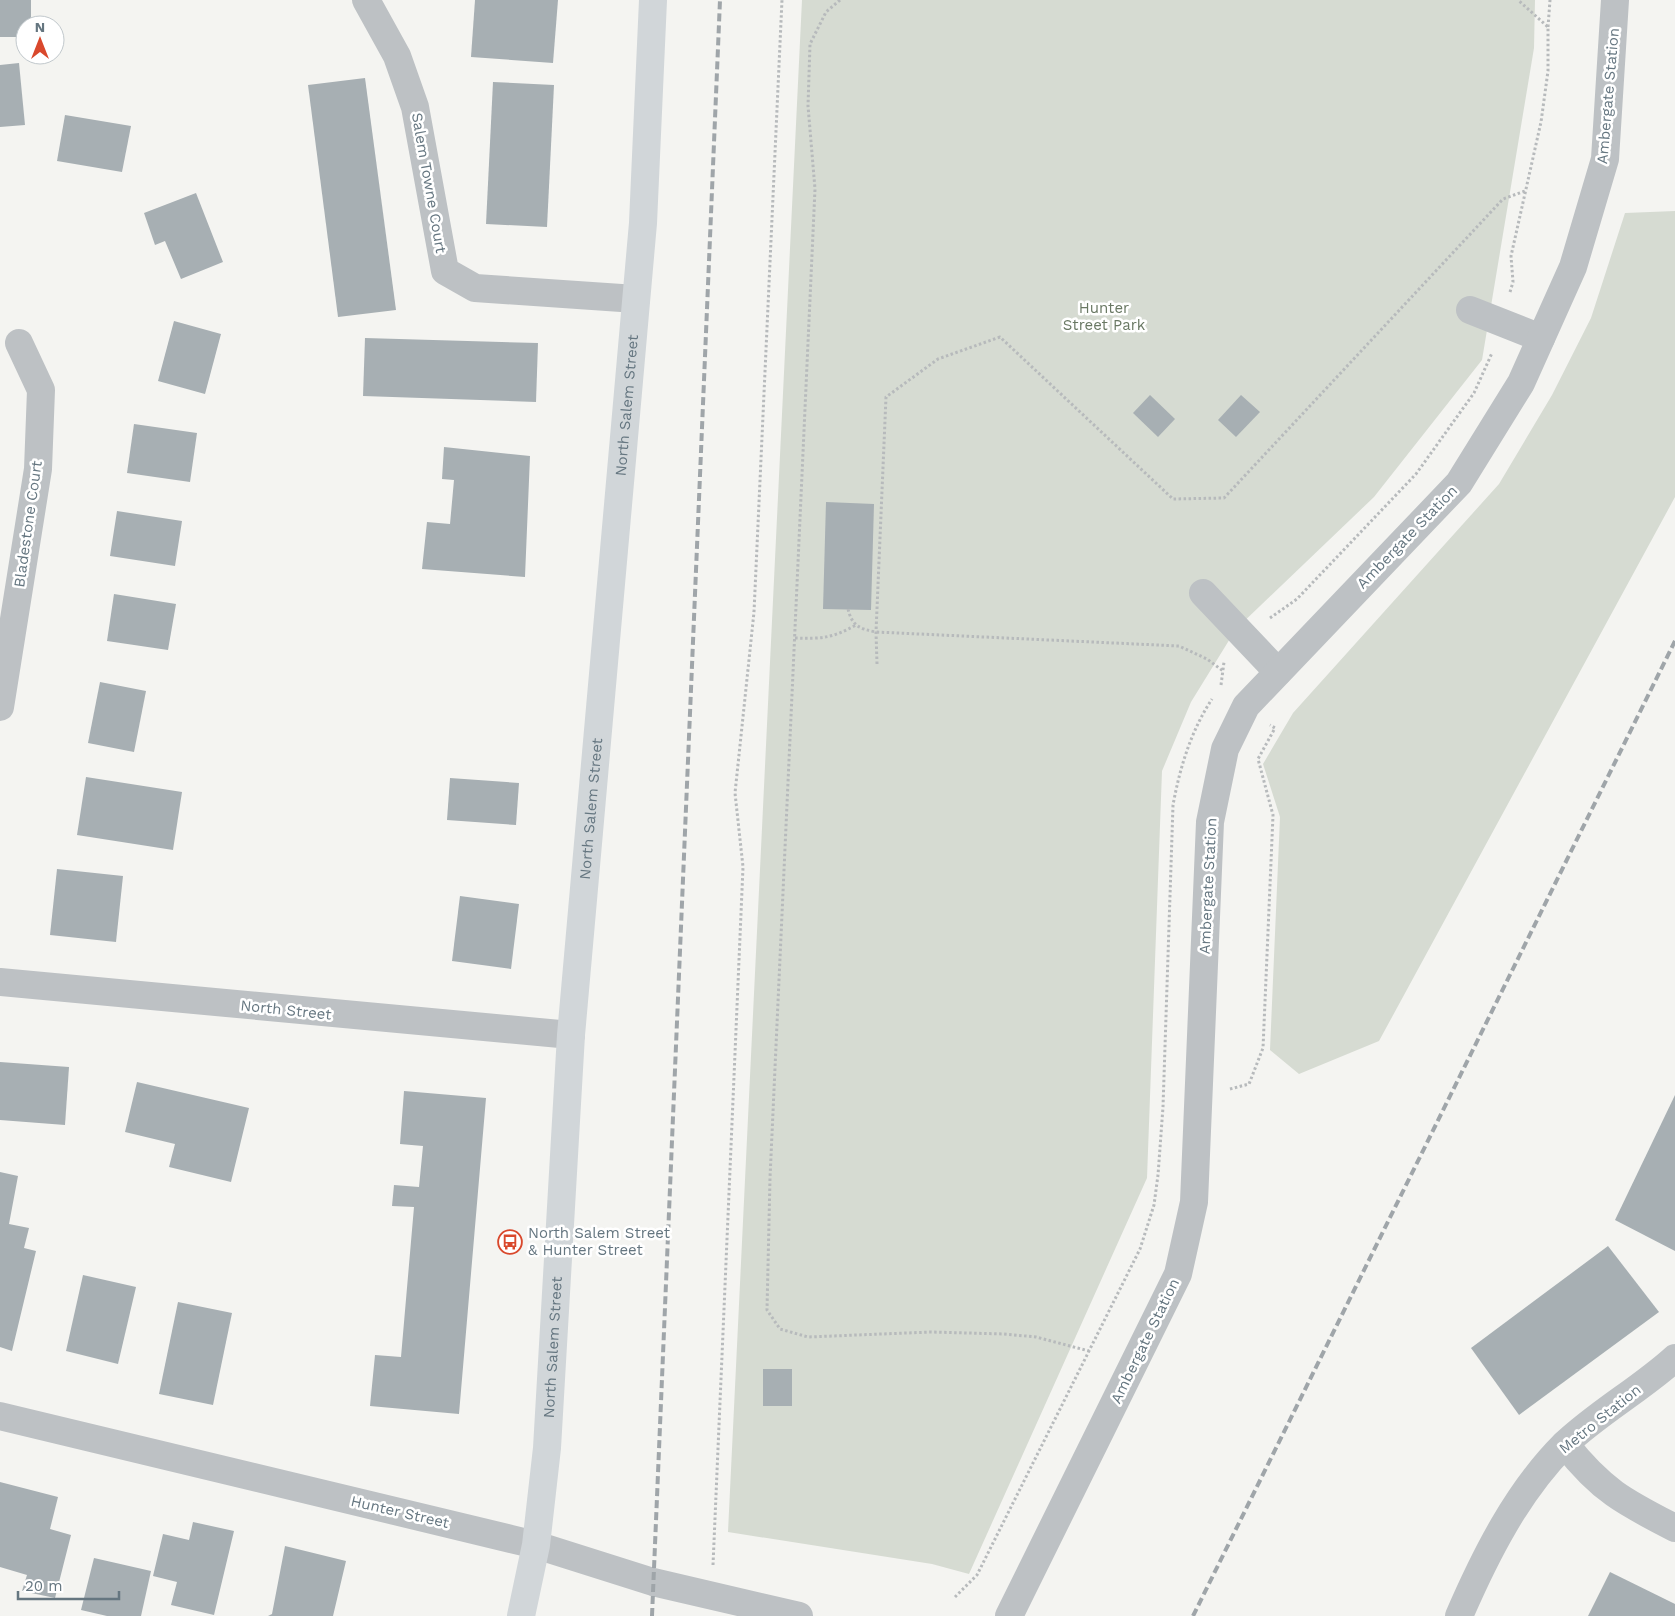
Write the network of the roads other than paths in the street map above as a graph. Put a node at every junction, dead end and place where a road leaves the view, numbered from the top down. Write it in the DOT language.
graph roads {
  1 [pos="366,0"];
  2 [pos="653,0"];
  3 [pos="1615,0"];
  4 [pos="636,299"];
  5 [pos="1470,310"];
  6 [pos="1541,338"];
  7 [pos="19,343"];
  8 [pos="1203,593"];
  9 [pos="1278,672"];
  10 [pos="0,707"];
  11 [pos="0,982"];
  12 [pos="571,1035"];
  13 [pos="1675,1358"];
  14 [pos="0,1416"];
  15 [pos="1565,1444"];
  16 [pos="1675,1528"];
  17 [pos="536,1545"];
  18 [pos="521,1616"];
  19 [pos="799,1616"];
  20 [pos="1009,1616"];
  21 [pos="1459,1616"];
  1 -- 4 [label="street, Salem Towne Court"];
  2 -- 4 [label="main road, North Salem Street"];
  3 -- 6 [label="street, Ambergate Station"];
  4 -- 12 [label="main road, North Salem Street"];
  5 -- 6 [label="street"];
  6 -- 9 [label="street, Ambergate Station"];
  7 -- 10 [label="street, Bladestone Court"];
  8 -- 9 [label="street"];
  9 -- 20 [label="street, Ambergate Station"];
  11 -- 12 [label="street, North Street"];
  12 -- 17 [label="main road, North Salem Street"];
  13 -- 15 [label="street, Metro Station"];
  14 -- 17 [label="street, Hunter Street"];
  15 -- 16 [label="street"];
  15 -- 21 [label="street, Metro Station"];
  17 -- 18 [label="main road, North Salem Street"];
  17 -- 19 [label="street, Hunter Street"];
}
